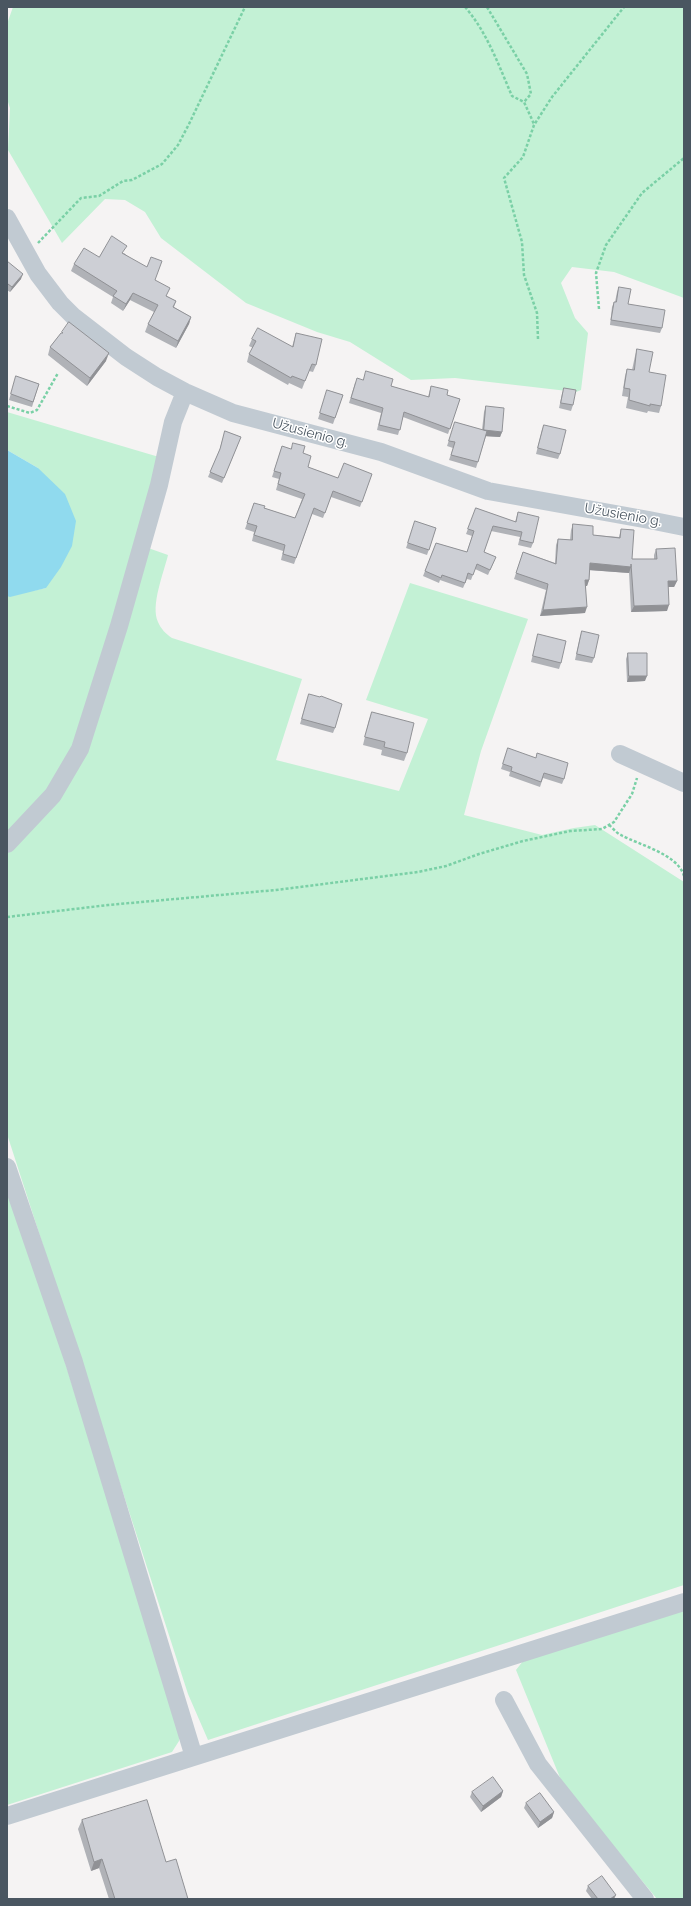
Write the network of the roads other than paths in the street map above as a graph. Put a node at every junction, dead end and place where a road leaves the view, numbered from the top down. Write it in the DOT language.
graph roads {
  1 [pos="7,218"];
  2 [pos="185,392"];
  3 [pos="684,527"];
  4 [pos="620,754"];
  5 [pos="684,783"];
  6 [pos="7,844"];
  7 [pos="7,1167"];
  8 [pos="684,1602"];
  9 [pos="504,1700"];
  10 [pos="194,1757"];
  11 [pos="7,1816"];
  12 [pos="645,1899"];
  1 -- 2 [label="street, Užusienio g."];
  2 -- 3 [label="street, Užusienio g."];
  2 -- 6 [label="street"];
  4 -- 5 [label="street"];
  7 -- 10 [label="street"];
  8 -- 10 [label="street"];
  9 -- 12 [label="street"];
  10 -- 11 [label="street"];
}
